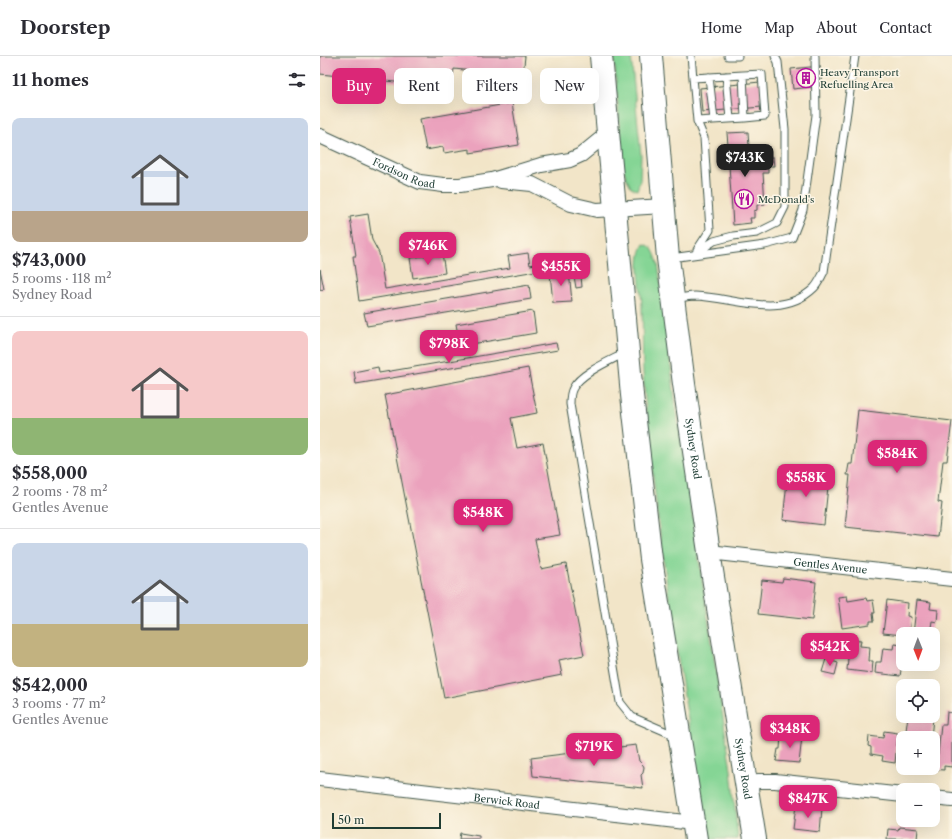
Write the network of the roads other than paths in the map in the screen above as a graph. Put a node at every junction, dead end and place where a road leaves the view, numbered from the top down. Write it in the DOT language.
graph roads {
  1 [pos="601,56"];
  2 [pos="650,56"];
  3 [pos="691,56"];
  4 [pos="728,56"];
  5 [pos="738,56"];
  6 [pos="775,56"];
  7 [pos="815,56"];
  8 [pos="855,56"];
  9 [pos="743,75"];
  10 [pos="726,76"];
  11 [pos="709,77"];
  12 [pos="693,78"];
  13 [pos="745,118"];
  14 [pos="730,119"];
  15 [pos="714,120"];
  16 [pos="697,121"];
  17 [pos="608,133"];
  18 [pos="320,136"];
  19 [pos="492,180"];
  20 [pos="664,206"];
  21 [pos="615,210"];
  22 [pos="695,254"];
  23 [pos="668,258"];
  24 [pos="674,299"];
  25 [pos="628,352"];
  26 [pos="709,552"];
  27 [pos="952,579"];
  28 [pos="680,738"];
  29 [pos="320,779"];
  30 [pos="746,785"];
  31 [pos="896,794"];
  32 [pos="940,799"];
  33 [pos="952,800"];
  34 [pos="695,831"];
  35 [pos="755,839"];
  1 -- 17 [label="highway"];
  2 -- 20 [label="highway, Sydney Road"];
  3 -- 12 [label="lane"];
  4 -- 5 [label="lane"];
  6 -- 22 [label="lane"];
  7 -- 22 [label="lane"];
  8 -- 24 [label="lane"];
  9 -- 10 [label="lane"];
  9 -- 13 [label="lane"];
  9 -- 13 [label="lane"];
  10 -- 11 [label="lane"];
  10 -- 14 [label="lane"];
  11 -- 12 [label="lane"];
  11 -- 15 [label="lane"];
  12 -- 16 [label="lane"];
  13 -- 14 [label="lane"];
  14 -- 15 [label="lane"];
  15 -- 16 [label="lane"];
  16 -- 22 [label="lane"];
  17 -- 19 [label="street, Fordson Road"];
  17 -- 21 [label="highway"];
  18 -- 19 [label="street, Fordson Road"];
  19 -- 21 [label="street, Fordson Road"];
  20 -- 21 [label="street, Fordson Road"];
  20 -- 23 [label="highway, Sydney Road"];
  21 -- 25 [label="highway"];
  22 -- 23 [label="lane"];
  23 -- 24 [label="highway, Sydney Road"];
  24 -- 26 [label="highway, Sydney Road"];
  25 -- 28 [label="highway"];
  25 -- 28 [label="lane"];
  26 -- 27 [label="street, Gentles Avenue"];
  26 -- 30 [label="highway, Sydney Road"];
  28 -- 34 [label="highway"];
  29 -- 34 [label="street, Berwick Road"];
  30 -- 31 [label="street"];
  30 -- 35 [label="highway, Sydney Road"];
  32 -- 33 [label="street"];
}
